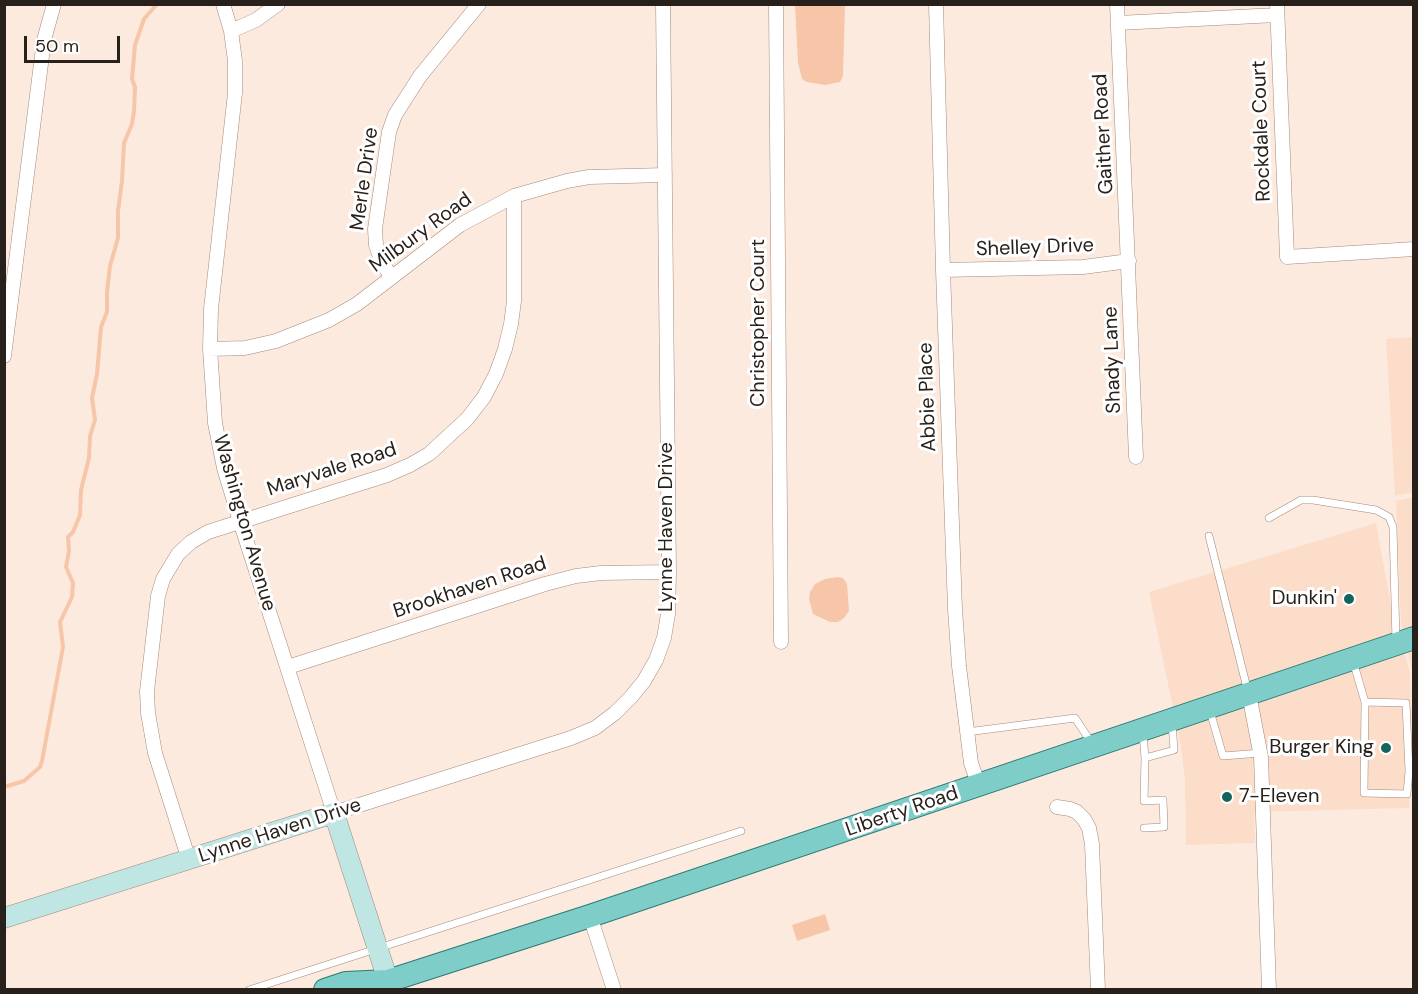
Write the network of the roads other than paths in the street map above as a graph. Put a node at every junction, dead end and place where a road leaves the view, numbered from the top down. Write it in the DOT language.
graph roads {
  1 [pos="54,4"];
  2 [pos="223,4"];
  3 [pos="278,4"];
  4 [pos="479,4"];
  5 [pos="663,4"];
  6 [pos="776,4"];
  7 [pos="936,4"];
  8 [pos="1117,4"];
  9 [pos="1277,10"];
  10 [pos="1118,23"];
  11 [pos="231,31"];
  12 [pos="665,175"];
  13 [pos="514,196"];
  14 [pos="1413,249"];
  15 [pos="1129,261"];
  16 [pos="943,270"];
  17 [pos="391,277"];
  18 [pos="210,350"];
  19 [pos="4,356"];
  20 [pos="1136,457"];
  21 [pos="1269,519"];
  22 [pos="240,521"];
  23 [pos="1209,536"];
  24 [pos="669,572"];
  25 [pos="1405,641"];
  26 [pos="781,642"];
  27 [pos="1353,659"];
  28 [pos="288,667"];
  29 [pos="1249,694"];
  30 [pos="1365,702"];
  31 [pos="1209,708"];
  32 [pos="1172,720"];
  33 [pos="1143,731"];
  34 [pos="968,732"];
  35 [pos="1094,747"];
  36 [pos="1261,753"];
  37 [pos="1145,758"];
  38 [pos="979,786"];
  39 [pos="1057,807"];
  40 [pos="334,813"];
  41 [pos="1143,828"];
  42 [pos="741,831"];
  43 [pos="189,860"];
  44 [pos="590,916"];
  45 [pos="4,918"];
  46 [pos="377,948"];
  47 [pos="384,987"];
  48 [pos="249,990"];
  49 [pos="325,990"];
  50 [pos="614,990"];
  51 [pos="1098,990"];
  52 [pos="1269,990"];
  1 -- 19 [label="street"];
  2 -- 11 [label="street, Washington Avenue"];
  3 -- 11 [label="street"];
  4 -- 17 [label="street, Merle Drive"];
  5 -- 12 [label="street, Lynne Haven Drive"];
  6 -- 26 [label="street, Christopher Court"];
  7 -- 16 [label="street, Abbie Place"];
  8 -- 10 [label="street, Gaither Road"];
  9 -- 10 [label="street"];
  9 -- 14 [label="street, Rockdale Court"];
  10 -- 15 [label="street, Gaither Road"];
  11 -- 18 [label="street, Washington Avenue"];
  12 -- 13 [label="street, Milbury Road"];
  12 -- 24 [label="street, Lynne Haven Drive"];
  13 -- 17 [label="street, Milbury Road"];
  13 -- 22 [label="street, Maryvale Road"];
  15 -- 16 [label="street, Shelley Drive"];
  15 -- 20 [label="street, Shady Lane"];
  16 -- 34 [label="street, Abbie Place"];
  17 -- 18 [label="street, Milbury Road"];
  18 -- 22 [label="street, Washington Avenue"];
  21 -- 25 [label="lane"];
  22 -- 28 [label="street, Washington Avenue"];
  22 -- 43 [label="street, Maryvale Road"];
  23 -- 29 [label="lane"];
  24 -- 28 [label="street, Brookhaven Road"];
  24 -- 40 [label="street, Lynne Haven Drive"];
  25 -- 27 [label="main road, Liberty Road"];
  27 -- 29 [label="main road, Liberty Road"];
  27 -- 30 [label="lane"];
  28 -- 40 [label="street, Washington Avenue"];
  29 -- 31 [label="main road, Liberty Road"];
  29 -- 36 [label="street"];
  30 -- 30 [label="lane"];
  31 -- 32 [label="main road, Liberty Road"];
  31 -- 36 [label="lane"];
  32 -- 33 [label="main road, Liberty Road"];
  32 -- 37 [label="lane"];
  33 -- 35 [label="main road, Liberty Road"];
  33 -- 37 [label="lane"];
  34 -- 35 [label="lane"];
  34 -- 38 [label="street, Abbie Place"];
  35 -- 38 [label="main road, Liberty Road"];
  36 -- 52 [label="street"];
  37 -- 41 [label="lane"];
  38 -- 44 [label="main road, Liberty Road"];
  39 -- 51 [label="street"];
  40 -- 43 [label="main road, Lynne Haven Drive"];
  40 -- 46 [label="main road, Washington Avenue"];
  42 -- 46 [label="lane"];
  43 -- 45 [label="main road, Lynne Haven Drive"];
  44 -- 47 [label="main road, Liberty Road"];
  44 -- 50 [label="street"];
  46 -- 47 [label="main road, Washington Avenue"];
  46 -- 48 [label="lane"];
  47 -- 49 [label="main road, Liberty Road"];
}
